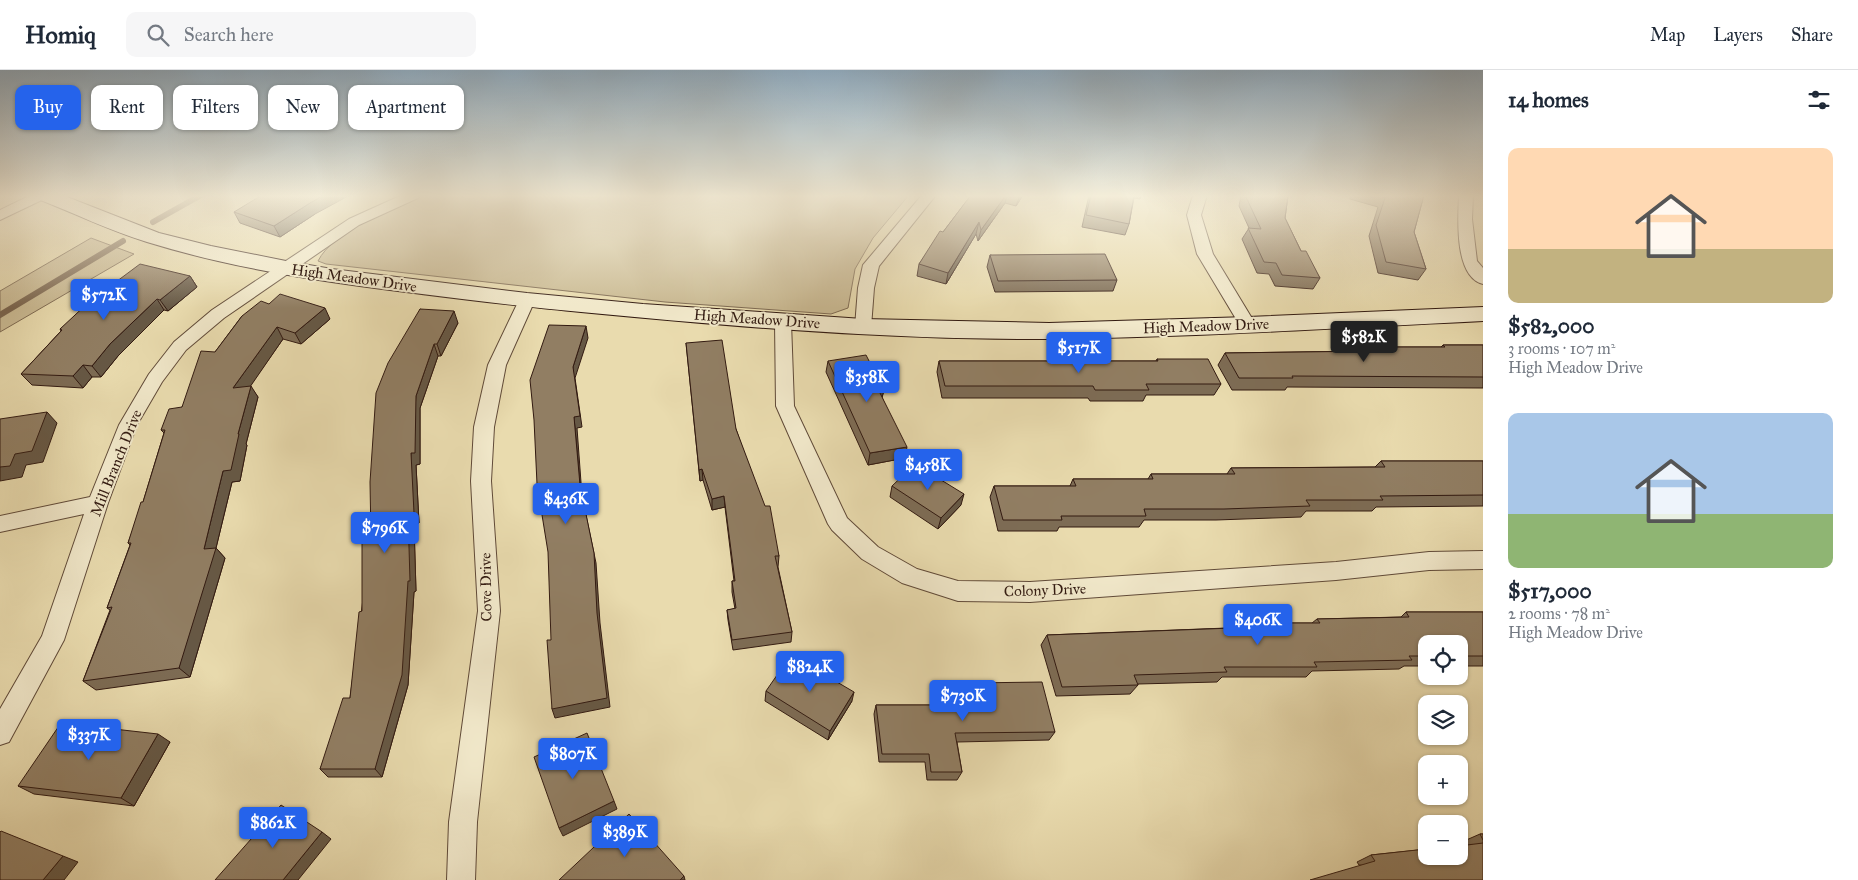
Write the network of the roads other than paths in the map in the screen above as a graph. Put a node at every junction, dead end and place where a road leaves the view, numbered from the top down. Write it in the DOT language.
graph roads {
  1 [pos="141,233"];
  2 [pos="338,233"];
  3 [pos="897,233"];
  4 [pos="1199,233"];
  5 [pos="1466,233"];
  6 [pos="286,268"];
  7 [pos="1483,279"];
  8 [pos="527,300"];
  9 [pos="1483,314"];
  10 [pos="783,322"];
  11 [pos="1248,325"];
  12 [pos="863,326"];
  13 [pos="98,503"];
  14 [pos="0,524"];
  15 [pos="1483,560"];
  16 [pos="0,733"];
  17 [pos="461,880"];
  1 -- 6 [label="street, High Meadow Drive"];
  2 -- 6 [label="street, Mill Branch Drive"];
  3 -- 12 [label="street"];
  4 -- 11 [label="street"];
  5 -- 7 [label="street"];
  6 -- 8 [label="street, High Meadow Drive"];
  6 -- 13 [label="street, Mill Branch Drive"];
  8 -- 10 [label="street, High Meadow Drive"];
  8 -- 17 [label="street, Cove Drive"];
  9 -- 11 [label="street, High Meadow Drive"];
  10 -- 12 [label="street, High Meadow Drive"];
  10 -- 15 [label="street, Colony Drive"];
  11 -- 12 [label="street, High Meadow Drive"];
  13 -- 14 [label="street"];
  13 -- 16 [label="street, Mill Branch Drive"];
}
